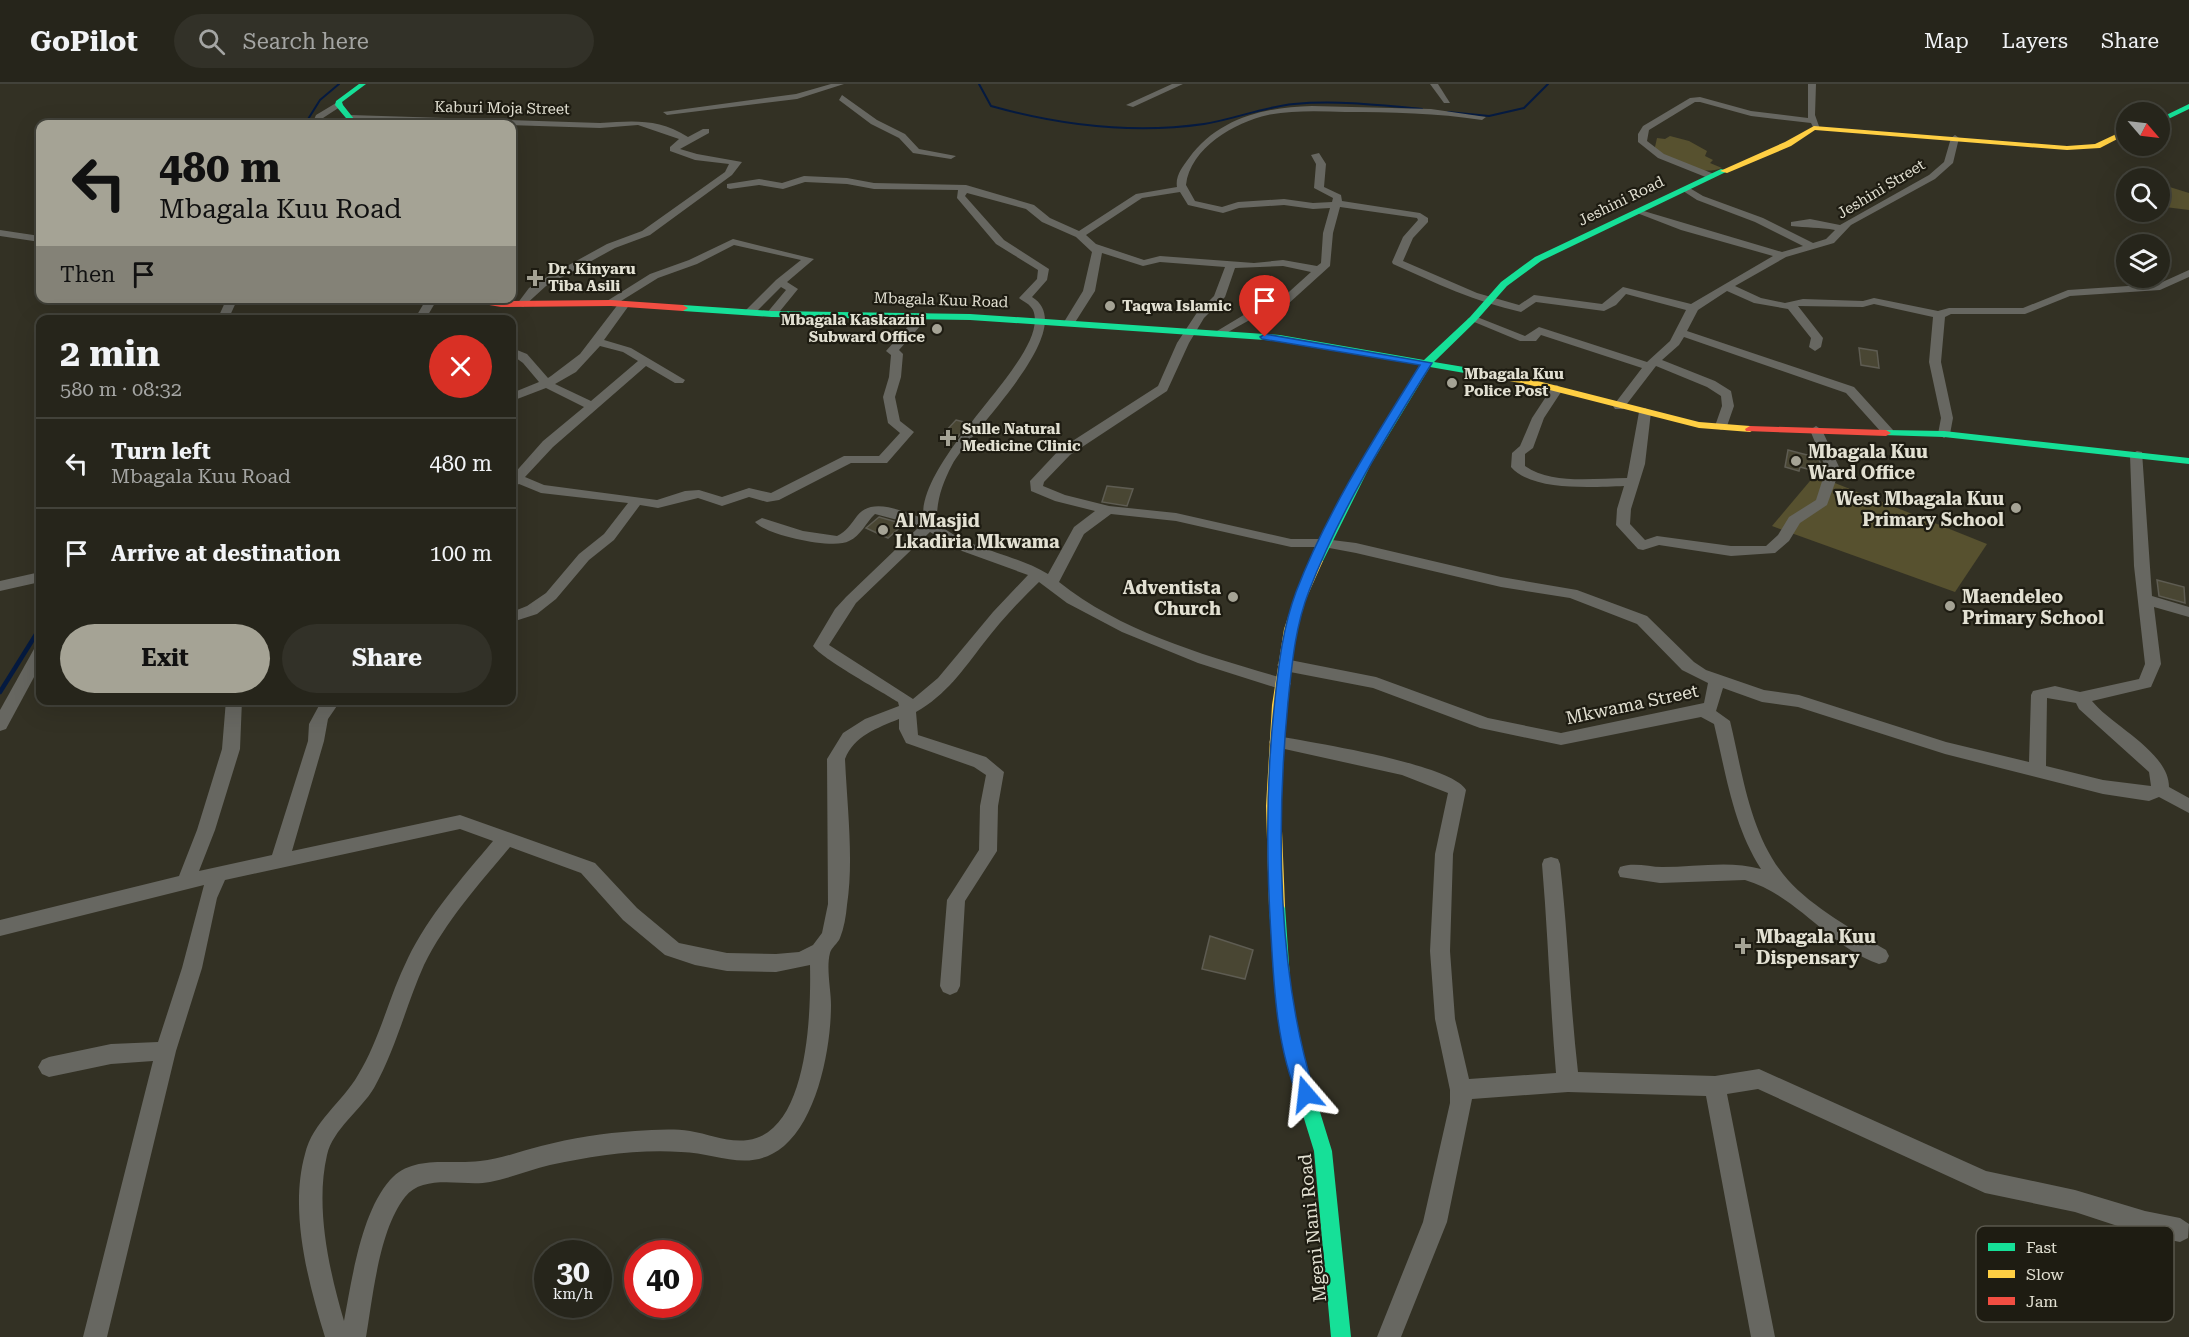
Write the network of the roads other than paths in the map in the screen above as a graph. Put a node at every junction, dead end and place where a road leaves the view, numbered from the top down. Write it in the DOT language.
graph roads {
  1 [pos="363,84"];
  2 [pos="837,84"];
  3 [pos="1179,84"];
  4 [pos="1434,84"];
  5 [pos="1812,84"];
  6 [pos="842,98"];
  7 [pos="1447,101"];
  8 [pos="339,105"];
  9 [pos="1130,105"];
  10 [pos="2189,106"];
  11 [pos="667,112"];
  12 [pos="2170,116"];
  13 [pos="1482,117"];
  14 [pos="318,120"];
  15 [pos="351,120"];
  16 [pos="516,122"];
  17 [pos="1814,124"];
  18 [pos="706,131"];
  19 [pos="2116,137"];
  20 [pos="1955,138"];
  21 [pos="684,141"];
  22 [pos="1316,155"];
  23 [pos="951,156"];
  24 [pos="1711,176"];
  25 [pos="729,186"];
  26 [pos="966,188"];
  27 [pos="1182,189"];
  28 [pos="1685,189"];
  29 [pos="1336,204"];
  30 [pos="1641,211"];
  31 [pos="1795,224"];
  32 [pos="1842,228"];
  33 [pos="0,233"];
  34 [pos="1080,235"];
  35 [pos="36,238"];
  36 [pos="1812,246"];
  37 [pos="1095,247"];
  38 [pos="1782,255"];
  39 [pos="1231,264"];
  40 [pos="1319,270"];
  41 [pos="2189,273"];
  42 [pos="780,282"];
  43 [pos="1726,286"];
  44 [pos="1488,302"];
  45 [pos="511,303"];
  46 [pos="523,304"];
  47 [pos="618,304"];
  48 [pos="1792,306"];
  49 [pos="1693,308"];
  50 [pos="750,312"];
  51 [pos="772,315"];
  52 [pos="924,315"];
  53 [pos="1939,315"];
  54 [pos="1473,319"];
  55 [pos="1041,321"];
  56 [pos="1070,322"];
  57 [pos="1190,331"];
  58 [pos="1679,332"];
  59 [pos="1221,333"];
  60 [pos="598,342"];
  61 [pos="1815,347"];
  62 [pos="516,353"];
  63 [pos="646,360"];
  64 [pos="1427,363"];
  65 [pos="1651,364"];
  66 [pos="679,380"];
  67 [pos="546,383"];
  68 [pos="1557,389"];
  69 [pos="516,395"];
  70 [pos="591,405"];
  71 [pos="1619,406"];
  72 [pos="1646,412"];
  73 [pos="1721,426"];
  74 [pos="1816,430"];
  75 [pos="1887,430"];
  76 [pos="1944,434"];
  77 [pos="2137,455"];
  78 [pos="2189,461"];
  79 [pos="516,479"];
  80 [pos="516,482"];
  81 [pos="1632,482"];
  82 [pos="637,500"];
  83 [pos="1109,510"];
  84 [pos="762,522"];
  85 [pos="930,524"];
  86 [pos="1324,543"];
  87 [pos="36,578"];
  88 [pos="1044,579"];
  89 [pos="0,586"];
  90 [pos="2144,599"];
  91 [pos="2189,612"];
  92 [pos="516,616"];
  93 [pos="36,660"];
  94 [pos="1285,665"];
  95 [pos="1717,680"];
  96 [pos="1283,684"];
  97 [pos="2083,699"];
  98 [pos="234,705"];
  99 [pos="329,705"];
  100 [pos="909,708"];
  101 [pos="1703,711"];
  102 [pos="0,725"];
  103 [pos="1277,742"];
  104 [pos="2037,770"];
  105 [pos="2160,790"];
  106 [pos="2189,806"];
  107 [pos="506,839"];
  108 [pos="280,862"];
  109 [pos="1551,864"];
  110 [pos="1627,872"];
  111 [pos="218,874"];
  112 [pos="185,884"];
  113 [pos="1782,886"];
  114 [pos="0,928"];
  115 [pos="820,951"];
  116 [pos="1879,956"];
  117 [pos="950,986"];
  118 [pos="166,1051"];
  119 [pos="49,1067"];
  120 [pos="1568,1082"];
  121 [pos="1715,1086"];
  122 [pos="1461,1090"];
  123 [pos="2160,1226"];
  124 [pos="2174,1229"];
  125 [pos="2180,1230"];
  126 [pos="95,1337"];
  127 [pos="337,1337"];
  128 [pos="354,1337"];
  129 [pos="1341,1337"];
  130 [pos="1389,1337"];
  131 [pos="1763,1337"];
  1 -- 8 [label="street"];
  2 -- 11 [label="street"];
  3 -- 9 [label="street"];
  4 -- 7 [label="street"];
  5 -- 17 [label="street"];
  6 -- 23 [label="street"];
  8 -- 14 [label="street"];
  8 -- 15 [label="street"];
  10 -- 12 [label="street"];
  13 -- 27 [label="street"];
  16 -- 21 [label="street, Kaburi Moja Street"];
  17 -- 20 [label="street"];
  17 -- 24 [label="street, Jeshini Road"];
  17 -- 24 [label="street"];
  18 -- 21 [label="street"];
  19 -- 20 [label="street"];
  20 -- 32 [label="street, Jeshini Street"];
  21 -- 46 [label="street"];
  22 -- 29 [label="street"];
  24 -- 28 [label="street, Jeshini Road"];
  25 -- 26 [label="street"];
  26 -- 34 [label="street"];
  26 -- 55 [label="street"];
  27 -- 29 [label="street"];
  27 -- 34 [label="street"];
  28 -- 30 [label="street, Jeshini Road"];
  28 -- 36 [label="street"];
  29 -- 40 [label="street"];
  29 -- 44 [label="street"];
  30 -- 38 [label="street"];
  30 -- 44 [label="street, Jeshini Road"];
  31 -- 32 [label="street"];
  32 -- 36 [label="street, Jeshini Street"];
  33 -- 35 [label="street"];
  34 -- 37 [label="street"];
  36 -- 38 [label="street, Jeshini Street"];
  37 -- 39 [label="street"];
  37 -- 56 [label="street"];
  38 -- 43 [label="street, Jeshini Street"];
  39 -- 40 [label="street"];
  39 -- 57 [label="street"];
  40 -- 59 [label="street"];
  41 -- 53 [label="street"];
  42 -- 47 [label="street"];
  42 -- 50 [label="street"];
  42 -- 51 [label="street"];
  43 -- 48 [label="street"];
  43 -- 49 [label="street, Jeshini Street"];
  44 -- 49 [label="street"];
  44 -- 54 [label="street, Jeshini Road"];
  45 -- 46 [label="street, Mbagala Kuu Road"];
  46 -- 47 [label="street, Mbagala Kuu Road"];
  47 -- 50 [label="street, Mbagala Kuu Road"];
  47 -- 60 [label="street"];
  48 -- 53 [label="street"];
  48 -- 61 [label="street"];
  49 -- 58 [label="street, Jeshini Street"];
  50 -- 51 [label="street, Mbagala Kuu Road"];
  51 -- 52 [label="street, Mbagala Kuu Road"];
  52 -- 55 [label="street, Mbagala Kuu Road"];
  52 -- 82 [label="street"];
  53 -- 76 [label="street"];
  54 -- 64 [label="street, Jeshini Road"];
  54 -- 65 [label="street"];
  55 -- 56 [label="street, Mbagala Kuu Road"];
  55 -- 85 [label="street"];
  56 -- 57 [label="street, Mbagala Kuu Road"];
  57 -- 59 [label="street, Mbagala Kuu Road"];
  57 -- 83 [label="street"];
  58 -- 65 [label="street, Jeshini Street"];
  58 -- 75 [label="street"];
  59 -- 64 [label="street, Mbagala Kuu Road"];
  60 -- 63 [label="street"];
  60 -- 67 [label="street"];
  62 -- 67 [label="street"];
  63 -- 66 [label="street"];
  63 -- 70 [label="street"];
  64 -- 68 [label="street, Mbagala Kuu Road"];
  64 -- 86 [label="street, Mgeni Nani Road"];
  65 -- 71 [label="street, Jeshini Street"];
  65 -- 73 [label="street"];
  67 -- 69 [label="street"];
  67 -- 70 [label="street"];
  68 -- 71 [label="street, Mbagala Kuu Road"];
  68 -- 81 [label="street"];
  70 -- 79 [label="street"];
  71 -- 72 [label="street, Mbagala Kuu Road"];
  72 -- 73 [label="street, Mbagala Kuu Road"];
  72 -- 81 [label="street"];
  73 -- 74 [label="street, Mbagala Kuu Road"];
  74 -- 75 [label="street, Mbagala Kuu Road"];
  74 -- 81 [label="street"];
  75 -- 76 [label="street, Mbagala Kuu Road"];
  76 -- 77 [label="street, Mbagala Kuu Road"];
  77 -- 78 [label="street"];
  77 -- 90 [label="street"];
  80 -- 82 [label="street"];
  82 -- 92 [label="street"];
  83 -- 86 [label="street"];
  83 -- 88 [label="street"];
  84 -- 85 [label="street"];
  85 -- 88 [label="street"];
  85 -- 100 [label="street"];
  86 -- 94 [label="street, Mgeni Nani Road"];
  86 -- 95 [label="street"];
  87 -- 89 [label="street"];
  88 -- 96 [label="street"];
  88 -- 100 [label="street"];
  90 -- 91 [label="street"];
  90 -- 97 [label="street"];
  93 -- 102 [label="street"];
  94 -- 96 [label="street, Mgeni Nani Road"];
  94 -- 101 [label="street, Mkwama Street"];
  95 -- 101 [label="street, Mkwama Street"];
  95 -- 104 [label="street"];
  96 -- 103 [label="street, Mgeni Nani Road"];
  97 -- 104 [label="street"];
  97 -- 105 [label="street"];
  98 -- 112 [label="street"];
  99 -- 108 [label="street"];
  100 -- 115 [label="street"];
  100 -- 117 [label="street"];
  101 -- 113 [label="street"];
  103 -- 122 [label="street"];
  103 -- 129 [label="street, Mgeni Nani Road"];
  104 -- 105 [label="street"];
  105 -- 106 [label="street"];
  107 -- 108 [label="street"];
  107 -- 115 [label="street"];
  107 -- 127 [label="street"];
  108 -- 111 [label="street"];
  109 -- 120 [label="street"];
  110 -- 113 [label="street"];
  111 -- 112 [label="street"];
  111 -- 118 [label="street"];
  112 -- 114 [label="street"];
  113 -- 116 [label="street"];
  115 -- 128 [label="street"];
  118 -- 119 [label="street"];
  118 -- 126 [label="street"];
  120 -- 121 [label="street"];
  120 -- 122 [label="street"];
  121 -- 123 [label="street"];
  121 -- 131 [label="street"];
  122 -- 130 [label="street"];
  124 -- 125 [label="street"];
}
